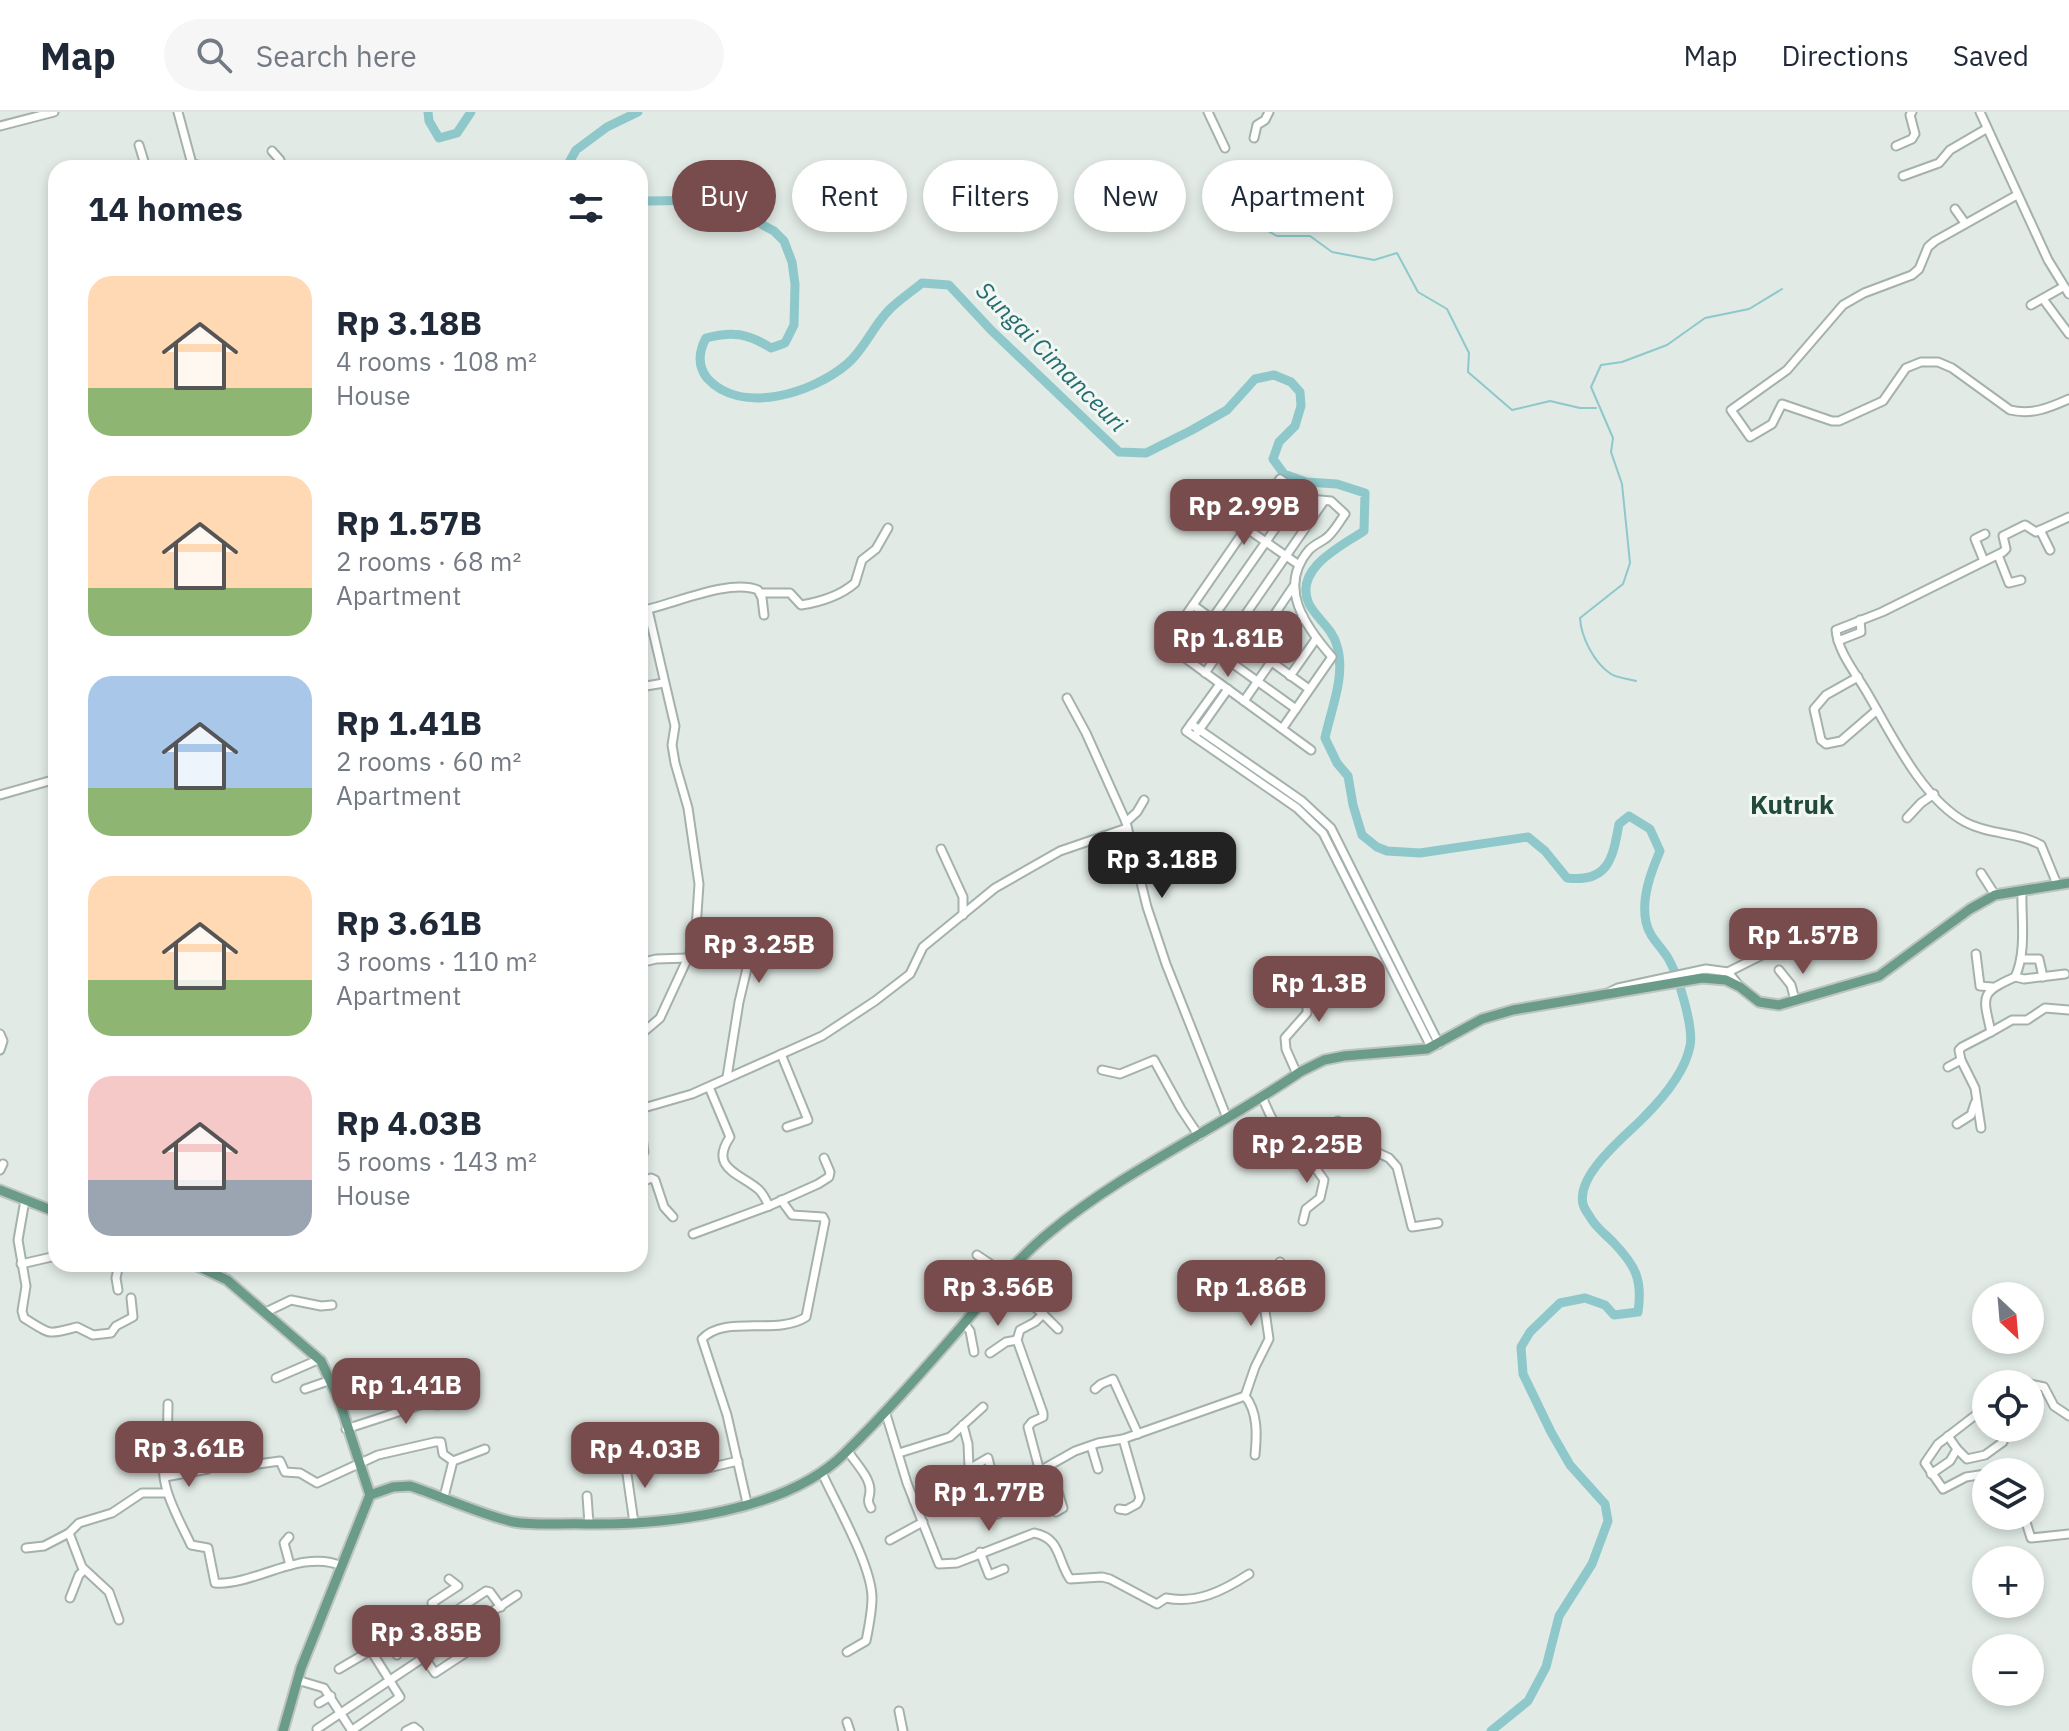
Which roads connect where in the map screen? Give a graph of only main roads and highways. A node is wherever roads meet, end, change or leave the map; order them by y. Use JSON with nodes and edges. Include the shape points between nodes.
{"nodes":[{"id":1,"x":2069,"y":883,"type":"edge"},
{"id":2,"x":0,"y":1190,"type":"edge"},
{"id":3,"x":48,"y":1209,"type":"edge"},
{"id":4,"x":210,"y":1272,"type":"edge"},
{"id":5,"x":370,"y":1495,"type":"junction"},
{"id":6,"x":283,"y":1731,"type":"edge"}],
"edges":[{"from":1,"to":5,"type":"main road","via":[[1995,895],[1885,973],[1779,1005],[1764,1004],[1740,987],[1704,974],[1491,1016],[1435,1045],[1334,1058],[1297,1074],[1050,1231],[847,1450],[822,1473],[785,1493],[669,1521],[589,1524],[512,1521],[405,1486]]},
{"from":2,"to":3,"type":"main road"},
{"from":4,"to":5,"type":"main road","via":[[227,1280],[320,1359]]},
{"from":5,"to":6,"type":"main road","via":[[297,1680]]}]}
